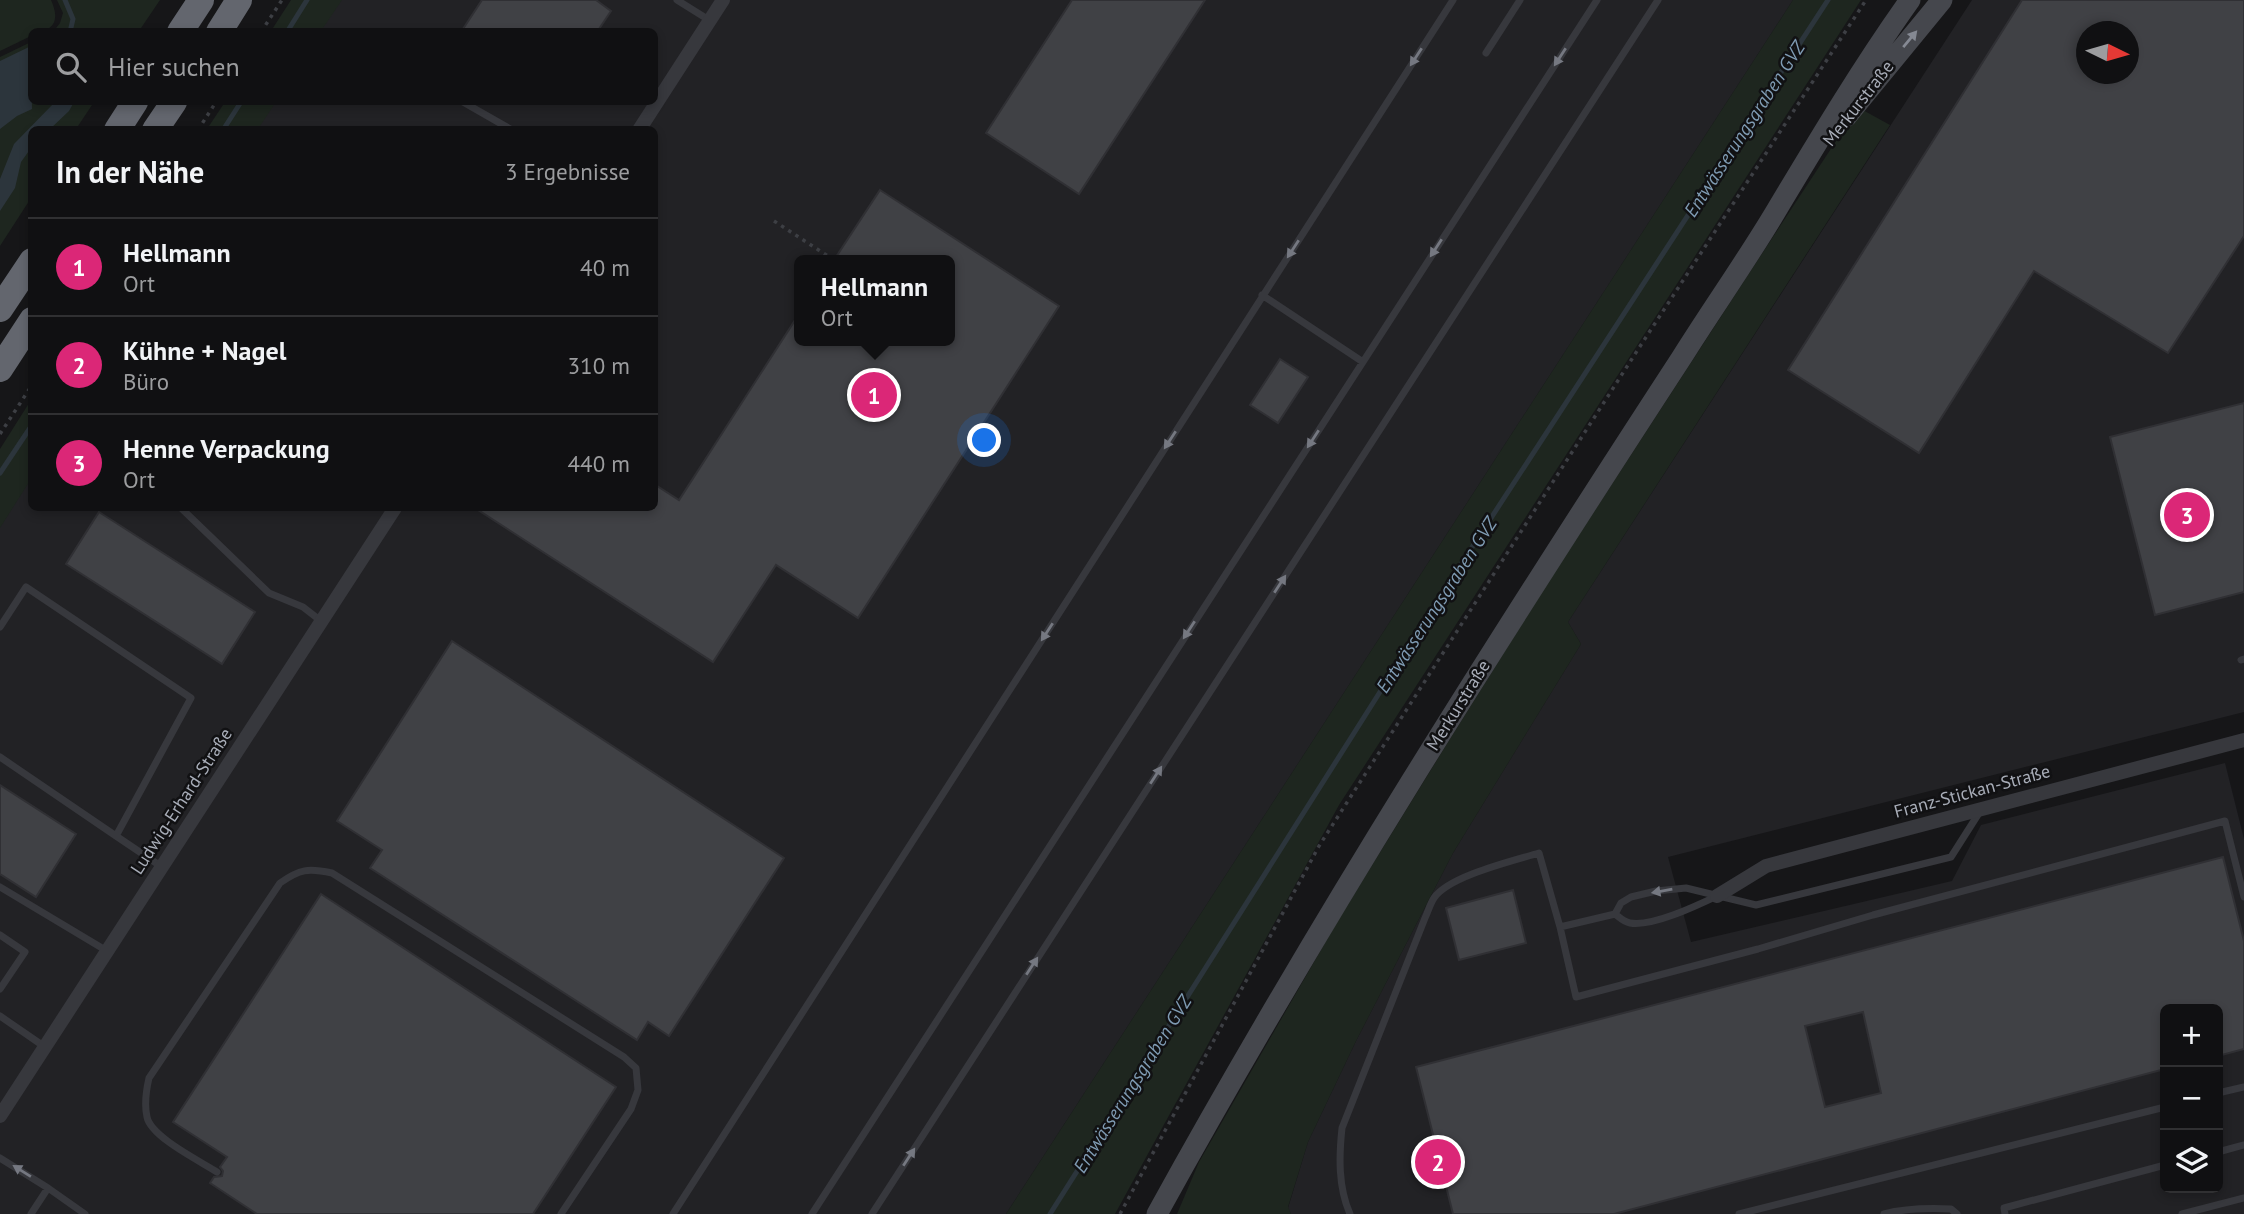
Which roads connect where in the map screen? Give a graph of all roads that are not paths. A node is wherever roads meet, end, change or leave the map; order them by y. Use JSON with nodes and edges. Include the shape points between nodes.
{"nodes":[{"id":1,"x":201,"y":0,"type":"edge"},
{"id":2,"x":239,"y":0,"type":"edge"},
{"id":3,"x":677,"y":0,"type":"edge"},
{"id":4,"x":723,"y":0,"type":"edge"},
{"id":5,"x":1453,"y":0,"type":"edge"},
{"id":6,"x":1520,"y":0,"type":"edge"},
{"id":7,"x":1597,"y":0,"type":"edge"},
{"id":8,"x":1658,"y":0,"type":"edge"},
{"id":9,"x":1910,"y":0,"type":"edge"},
{"id":10,"x":1942,"y":0,"type":"edge"},
{"id":11,"x":710,"y":21,"type":"junction"},
{"id":12,"x":183,"y":28,"type":"edge"},
{"id":13,"x":222,"y":28,"type":"edge"},
{"id":14,"x":1486,"y":53,"type":"dead end"},
{"id":15,"x":658,"y":101,"type":"edge"},
{"id":16,"x":133,"y":105,"type":"edge"},
{"id":17,"x":172,"y":105,"type":"edge"},
{"id":18,"x":468,"y":105,"type":"edge"},
{"id":19,"x":655,"y":105,"type":"edge"},
{"id":20,"x":120,"y":126,"type":"edge"},
{"id":21,"x":158,"y":126,"type":"edge"},
{"id":22,"x":505,"y":126,"type":"edge"},
{"id":23,"x":642,"y":126,"type":"edge"},
{"id":24,"x":1778,"y":209,"type":"junction"},
{"id":25,"x":28,"y":267,"type":"edge"},
{"id":26,"x":1262,"y":295,"type":"junction"},
{"id":27,"x":0,"y":309,"type":"edge"},
{"id":28,"x":28,"y":326,"type":"edge"},
{"id":29,"x":1363,"y":362,"type":"junction"},
{"id":30,"x":0,"y":369,"type":"edge"},
{"id":31,"x":184,"y":511,"type":"edge"},
{"id":32,"x":393,"y":511,"type":"edge"},
{"id":33,"x":321,"y":621,"type":"junction"},
{"id":34,"x":0,"y":627,"type":"edge"},
{"id":35,"x":2243,"y":743,"type":"edge"},
{"id":36,"x":0,"y":757,"type":"edge"},
{"id":37,"x":1981,"y":809,"type":"junction"},
{"id":38,"x":116,"y":836,"type":"junction"},
{"id":39,"x":162,"y":867,"type":"junction"},
{"id":40,"x":0,"y":887,"type":"edge"},
{"id":41,"x":1717,"y":896,"type":"junction"},
{"id":42,"x":2244,"y":897,"type":"edge"},
{"id":43,"x":1615,"y":914,"type":"junction"},
{"id":44,"x":1560,"y":927,"type":"junction"},
{"id":45,"x":0,"y":935,"type":"edge"},
{"id":46,"x":107,"y":951,"type":"junction"},
{"id":47,"x":0,"y":989,"type":"edge"},
{"id":48,"x":0,"y":1016,"type":"edge"},
{"id":49,"x":45,"y":1047,"type":"junction"},
{"id":50,"x":2244,"y":1087,"type":"edge"},
{"id":51,"x":2223,"y":1092,"type":"edge"},
{"id":52,"x":2160,"y":1108,"type":"edge"},
{"id":53,"x":0,"y":1116,"type":"edge"},
{"id":54,"x":2244,"y":1145,"type":"edge"},
{"id":55,"x":2223,"y":1151,"type":"edge"},
{"id":56,"x":0,"y":1158,"type":"edge"},
{"id":57,"x":2160,"y":1166,"type":"edge"},
{"id":58,"x":217,"y":1172,"type":"dead end"},
{"id":59,"x":48,"y":1188,"type":"junction"},
{"id":60,"x":2244,"y":1198,"type":"edge"},
{"id":61,"x":31,"y":1214,"type":"edge"},
{"id":62,"x":85,"y":1214,"type":"edge"},
{"id":63,"x":561,"y":1214,"type":"edge"},
{"id":64,"x":673,"y":1214,"type":"edge"},
{"id":65,"x":812,"y":1214,"type":"edge"},
{"id":66,"x":872,"y":1214,"type":"edge"},
{"id":67,"x":1157,"y":1214,"type":"edge"},
{"id":68,"x":1350,"y":1214,"type":"edge"},
{"id":69,"x":1739,"y":1214,"type":"edge"},
{"id":70,"x":1884,"y":1214,"type":"edge"},
{"id":71,"x":1957,"y":1214,"type":"edge"},
{"id":72,"x":2005,"y":1214,"type":"edge"},
{"id":73,"x":2182,"y":1214,"type":"edge"}],
"edges":[{"from":1,"to":12,"type":"highway"},
{"from":2,"to":13,"type":"highway"},
{"from":3,"to":11,"type":"lane"},
{"from":4,"to":11,"type":"street"},
{"from":5,"to":26,"type":"lane","one_way":true},
{"from":6,"to":14,"type":"lane"},
{"from":7,"to":29,"type":"lane","one_way":true},
{"from":66,"to":8,"type":"lane","one_way":true},
{"from":9,"to":24,"type":"street","name":"Merkurstraße","via":[[1829,120]]},
{"from":24,"to":10,"type":"street","name":"Merkurstraße","one_way":true},
{"from":11,"to":15,"type":"street"},
{"from":16,"to":20,"type":"highway"},
{"from":17,"to":21,"type":"highway"},
{"from":18,"to":22,"type":"lane"},
{"from":19,"to":23,"type":"street"},
{"from":24,"to":67,"type":"street","name":"Merkurstraße","via":[[1395,806],[1234,1075]]},
{"from":25,"to":27,"type":"highway"},
{"from":26,"to":29,"type":"lane"},
{"from":26,"to":64,"type":"lane","one_way":true},
{"from":28,"to":30,"type":"highway"},
{"from":29,"to":65,"type":"lane","one_way":true},
{"from":31,"to":33,"type":"lane","via":[[269,593],[303,607]]},
{"from":32,"to":33,"type":"street","name":"Ludwig-Erhard-Straße"},
{"from":33,"to":39,"type":"street","name":"Ludwig-Erhard-Straße"},
{"from":34,"to":38,"type":"lane","via":[[26,587],[191,698]]},
{"from":35,"to":37,"type":"street","name":"Franz-Stickan-Straße"},
{"from":36,"to":38,"type":"lane"},
{"from":37,"to":41,"type":"street","name":"Franz-Stickan-Straße","via":[[1766,866]]},
{"from":37,"to":41,"type":"lane","via":[[1951,857],[1756,905]]},
{"from":38,"to":39,"type":"lane"},
{"from":39,"to":46,"type":"street","name":"Ludwig-Erhard-Straße"},
{"from":40,"to":46,"type":"lane"},
{"from":41,"to":43,"type":"lane","via":[[1672,916],[1634,923]]},
{"from":41,"to":43,"type":"lane","one_way":true,"via":[[1686,888],[1656,891],[1631,897]]},
{"from":42,"to":44,"type":"lane","via":[[2225,821],[1576,997]]},
{"from":43,"to":44,"type":"lane"},
{"from":44,"to":68,"type":"lane","via":[[1539,853],[1448,884],[1434,897],[1342,1128],[1339,1161]]},
{"from":45,"to":47,"type":"lane","via":[[25,952]]},
{"from":46,"to":49,"type":"street","name":"Ludwig-Erhard-Straße"},
{"from":48,"to":49,"type":"lane"},
{"from":49,"to":53,"type":"street","name":"Ludwig-Erhard-Straße"},
{"from":50,"to":51,"type":"lane"},
{"from":52,"to":69,"type":"lane"},
{"from":54,"to":55,"type":"lane"},
{"from":59,"to":56,"type":"lane","one_way":true},
{"from":57,"to":72,"type":"lane","via":[[2004,1208]]},
{"from":58,"to":63,"type":"lane","via":[[161,1136],[147,1121],[149,1078],[280,883],[295,872],[313,869],[332,873],[636,1068],[638,1090],[631,1109]]},
{"from":59,"to":61,"type":"lane"},
{"from":59,"to":62,"type":"lane"},
{"from":60,"to":73,"type":"lane"},
{"from":70,"to":71,"type":"lane","via":[[1936,1208]]}]}
